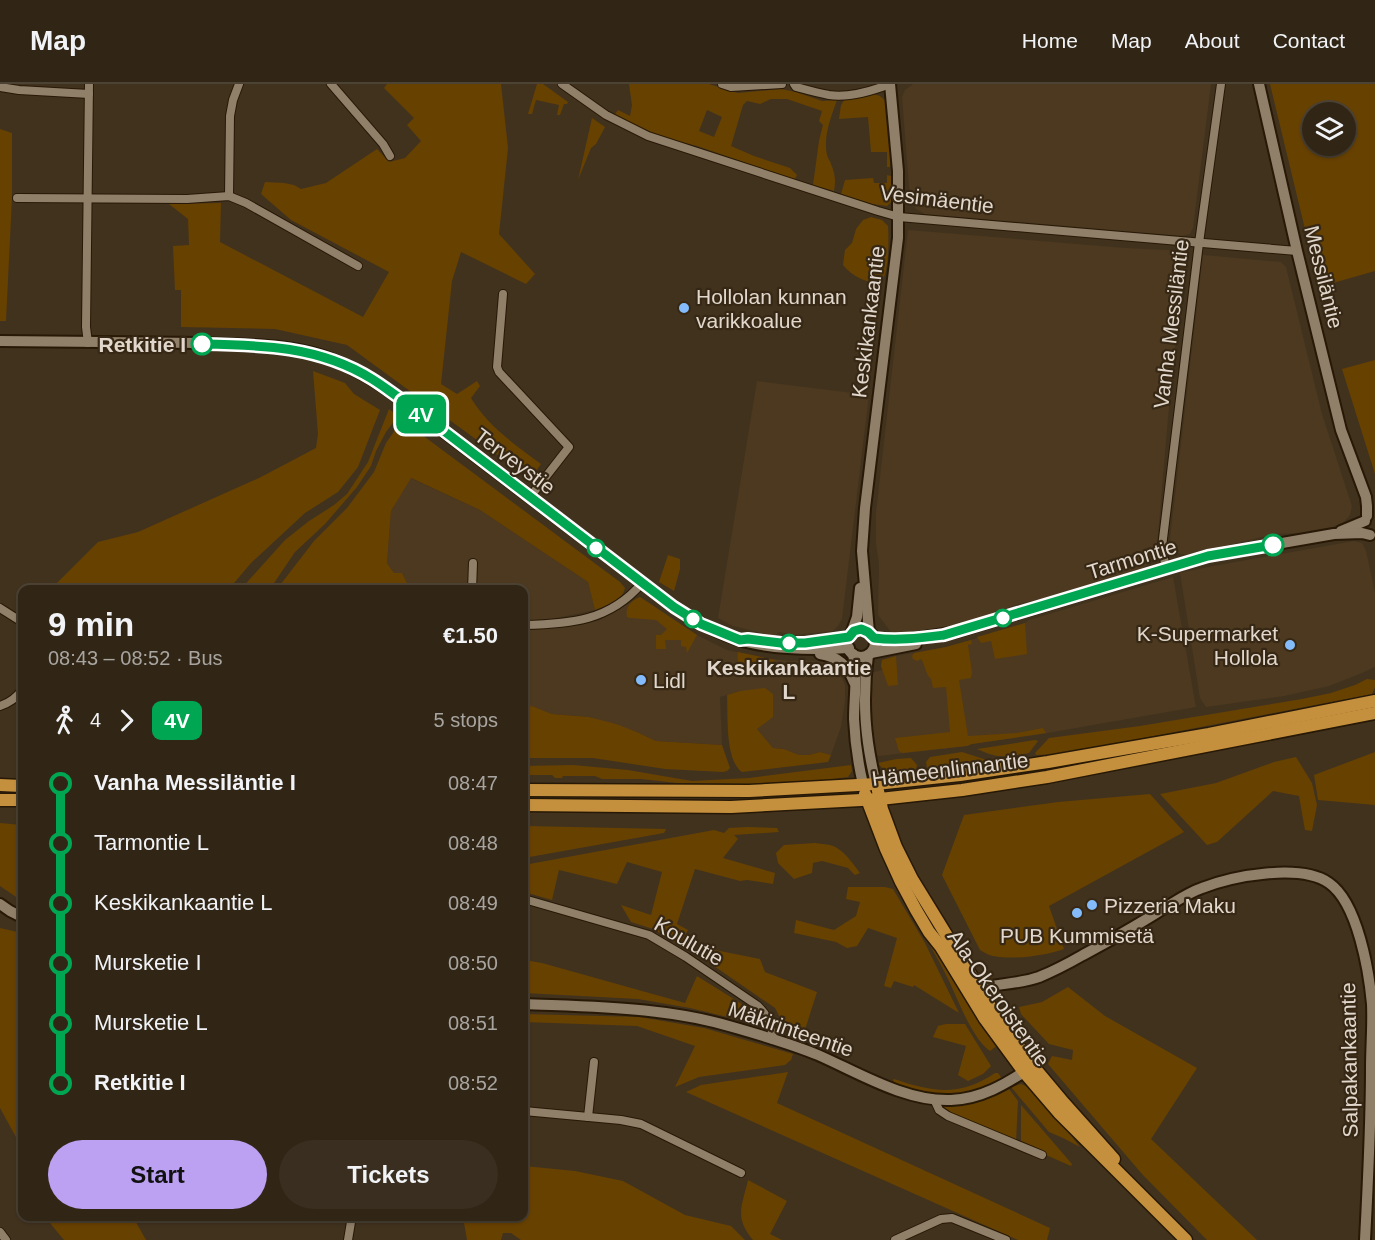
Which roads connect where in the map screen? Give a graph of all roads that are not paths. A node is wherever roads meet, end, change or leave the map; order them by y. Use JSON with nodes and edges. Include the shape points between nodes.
{"nodes":[{"id":1,"x":89,"y":84,"type":"edge"},
{"id":2,"x":239,"y":84,"type":"edge"},
{"id":3,"x":331,"y":84,"type":"edge"},
{"id":4,"x":562,"y":84,"type":"edge"},
{"id":5,"x":722,"y":84,"type":"edge"},
{"id":6,"x":783,"y":84,"type":"edge"},
{"id":7,"x":890,"y":84,"type":"edge"},
{"id":8,"x":1221,"y":84,"type":"edge"},
{"id":9,"x":1259,"y":84,"type":"edge"},
{"id":10,"x":795,"y":86,"type":"edge"},
{"id":11,"x":0,"y":87,"type":"edge"},
{"id":12,"x":89,"y":94,"type":"junction"},
{"id":13,"x":390,"y":156,"type":"dead end"},
{"id":14,"x":230,"y":196,"type":"junction"},
{"id":15,"x":17,"y":198,"type":"dead end"},
{"id":16,"x":88,"y":198,"type":"junction"},
{"id":17,"x":898,"y":217,"type":"junction"},
{"id":18,"x":1199,"y":243,"type":"junction"},
{"id":19,"x":1297,"y":251,"type":"junction"},
{"id":20,"x":358,"y":266,"type":"dead end"},
{"id":21,"x":503,"y":294,"type":"dead end"},
{"id":22,"x":0,"y":341,"type":"edge"},
{"id":23,"x":88,"y":343,"type":"junction"},
{"id":24,"x":1359,"y":478,"type":"junction"},
{"id":25,"x":530,"y":497,"type":"junction"},
{"id":26,"x":1375,"y":501,"type":"edge"},
{"id":27,"x":1369,"y":516,"type":"edge"},
{"id":28,"x":1334,"y":534,"type":"junction"},
{"id":29,"x":1373,"y":537,"type":"edge"},
{"id":30,"x":473,"y":563,"type":"dead end"},
{"id":31,"x":862,"y":564,"type":"junction"},
{"id":32,"x":1166,"y":569,"type":"junction"},
{"id":33,"x":642,"y":583,"type":"junction"},
{"id":34,"x":472,"y":585,"type":"edge"},
{"id":35,"x":0,"y":608,"type":"edge"},
{"id":36,"x":18,"y":619,"type":"edge"},
{"id":37,"x":528,"y":625,"type":"edge"},
{"id":38,"x":871,"y":635,"type":"junction"},
{"id":39,"x":944,"y":635,"type":"junction"},
{"id":40,"x":743,"y":641,"type":"junction"},
{"id":41,"x":851,"y":643,"type":"junction"},
{"id":42,"x":869,"y":654,"type":"junction"},
{"id":43,"x":855,"y":685,"type":"junction"},
{"id":44,"x":18,"y":696,"type":"edge"},
{"id":45,"x":1375,"y":700,"type":"edge"},
{"id":46,"x":0,"y":706,"type":"edge"},
{"id":47,"x":1375,"y":713,"type":"edge"},
{"id":48,"x":869,"y":784,"type":"junction"},
{"id":49,"x":0,"y":785,"type":"edge"},
{"id":50,"x":18,"y":786,"type":"edge"},
{"id":51,"x":528,"y":790,"type":"edge"},
{"id":52,"x":873,"y":799,"type":"junction"},
{"id":53,"x":0,"y":800,"type":"edge"},
{"id":54,"x":18,"y":800,"type":"edge"},
{"id":55,"x":528,"y":805,"type":"edge"},
{"id":56,"x":528,"y":900,"type":"edge"},
{"id":57,"x":0,"y":904,"type":"edge"},
{"id":58,"x":18,"y":915,"type":"edge"},
{"id":59,"x":974,"y":989,"type":"junction"},
{"id":60,"x":528,"y":1004,"type":"edge"},
{"id":61,"x":773,"y":1040,"type":"junction"},
{"id":62,"x":594,"y":1062,"type":"dead end"},
{"id":63,"x":1028,"y":1069,"type":"junction"},
{"id":64,"x":934,"y":1100,"type":"junction"},
{"id":65,"x":528,"y":1111,"type":"edge"},
{"id":66,"x":588,"y":1117,"type":"junction"},
{"id":67,"x":1042,"y":1155,"type":"dead end"},
{"id":68,"x":741,"y":1173,"type":"dead end"},
{"id":69,"x":351,"y":1221,"type":"edge"},
{"id":70,"x":0,"y":1232,"type":"edge"},
{"id":71,"x":6,"y":1240,"type":"edge"},
{"id":72,"x":348,"y":1240,"type":"edge"},
{"id":73,"x":895,"y":1240,"type":"edge"},
{"id":74,"x":1006,"y":1240,"type":"edge"},
{"id":75,"x":1186,"y":1240,"type":"edge"},
{"id":76,"x":1365,"y":1240,"type":"edge"}],
"edges":[{"from":1,"to":12,"type":"street"},
{"from":2,"to":14,"type":"street","via":[[230,116]]},
{"from":3,"to":13,"type":"street"},
{"from":4,"to":17,"type":"street","name":"Vesimäentie","via":[[606,115],[648,136]]},
{"from":5,"to":6,"type":"street"},
{"from":6,"to":10,"type":"street"},
{"from":7,"to":10,"type":"street","via":[[842,96]]},
{"from":7,"to":17,"type":"street","name":"Keskikankaantie"},
{"from":8,"to":18,"type":"street","name":"Vanha Messiläntie"},
{"from":9,"to":19,"type":"street","name":"Messiläntie"},
{"from":11,"to":12,"type":"street"},
{"from":12,"to":16,"type":"street"},
{"from":14,"to":16,"type":"street"},
{"from":14,"to":20,"type":"street"},
{"from":15,"to":16,"type":"street"},
{"from":16,"to":23,"type":"street"},
{"from":17,"to":18,"type":"street","name":"Vesimäentie"},
{"from":17,"to":31,"type":"street","name":"Keskikankaantie"},
{"from":18,"to":19,"type":"street","name":"Vesimäentie"},
{"from":18,"to":32,"type":"street","name":"Vanha Messiläntie","via":[[1162,547]]},
{"from":19,"to":24,"type":"street","name":"Messiläntie","via":[[1341,430]]},
{"from":21,"to":25,"type":"street","via":[[496,367],[568,447]]},
{"from":22,"to":23,"type":"street","name":"Terveystie"},
{"from":23,"to":25,"type":"street","name":"Terveystie","via":[[271,346],[321,356],[371,378]]},
{"from":24,"to":26,"type":"street","name":"Messiläntie"},
{"from":24,"to":27,"type":"street","name":"Messiläntie"},
{"from":25,"to":33,"type":"street","name":"Terveystie"},
{"from":27,"to":28,"type":"street","name":"Tarmontie"},
{"from":27,"to":29,"type":"street","name":"Messiläntie","via":[[1365,528]]},
{"from":28,"to":29,"type":"street","name":"Tarmontie","via":[[1362,533]]},
{"from":28,"to":32,"type":"street","name":"Tarmontie","via":[[1208,556]]},
{"from":30,"to":34,"type":"street"},
{"from":31,"to":38,"type":"street","name":"Keskikankaantie"},
{"from":31,"to":41,"type":"street","name":"Keskikankaantie"},
{"from":32,"to":39,"type":"street","name":"Tarmontie"},
{"from":33,"to":37,"type":"street","via":[[622,603],[599,616]]},
{"from":33,"to":40,"type":"street","name":"Terveystie","via":[[701,624]]},
{"from":35,"to":36,"type":"street"},
{"from":38,"to":39,"type":"street","name":"Tarmontie","via":[[890,640]]},
{"from":38,"to":41,"type":"street","via":[[861,629]]},
{"from":38,"to":42,"type":"street","via":[[875,646]]},
{"from":39,"to":42,"type":"street","name":"Tarmontie"},
{"from":40,"to":41,"type":"street","name":"Terveystie"},
{"from":40,"to":43,"type":"street","name":"Terveystie","via":[[782,653],[834,657],[849,671]]},
{"from":41,"to":42,"type":"street","via":[[860,657]]},
{"from":41,"to":43,"type":"street","name":"Keskikankaantie"},
{"from":42,"to":48,"type":"street","via":[[865,720]]},
{"from":43,"to":48,"type":"street","name":"Keskikankaantie","via":[[860,773]]},
{"from":44,"to":46,"type":"street"},
{"from":45,"to":48,"type":"main road","name":"Hämeenlinnantie","via":[[1209,735],[1048,762]]},
{"from":47,"to":52,"type":"main road","name":"Hämeenlinnantie","via":[[1047,777]]},
{"from":48,"to":51,"type":"main road","name":"Hämeenlinnantie","via":[[749,791]]},
{"from":48,"to":52,"type":"main road","name":"Ala-Okeroistentie"},
{"from":49,"to":50,"type":"main road"},
{"from":52,"to":55,"type":"main road","name":"Hämeenlinnantie","via":[[731,807]]},
{"from":52,"to":59,"type":"main road","name":"Ala-Okeroistentie","via":[[882,809],[912,879]]},
{"from":53,"to":54,"type":"main road"},
{"from":56,"to":61,"type":"street","name":"Koulutie","via":[[649,935],[758,1006],[767,1015]]},
{"from":57,"to":58,"type":"street"},
{"from":59,"to":63,"type":"main road","name":"Ala-Okeroistentie","via":[[993,1011]]},
{"from":59,"to":76,"type":"street","name":"Salpakankaantie","via":[[1038,977],[1200,888],[1226,880],[1291,872],[1330,883],[1348,905],[1356,926],[1365,953],[1372,1005]]},
{"from":60,"to":61,"type":"street","name":"Mäkirinteentie","via":[[685,1016]]},
{"from":61,"to":64,"type":"street","name":"Mäkirinteentie","via":[[816,1054],[910,1095]]},
{"from":62,"to":66,"type":"street"},
{"from":63,"to":64,"type":"street","name":"Mäkirinteentie","via":[[986,1094]]},
{"from":63,"to":75,"type":"main road","name":"Ala-Okeroistentie"},
{"from":64,"to":67,"type":"street","via":[[948,1116]]},
{"from":65,"to":66,"type":"street"},
{"from":66,"to":68,"type":"street","via":[[640,1124]]},
{"from":69,"to":72,"type":"street"},
{"from":70,"to":71,"type":"street"},
{"from":73,"to":74,"type":"street","via":[[941,1219],[952,1218]]}]}
